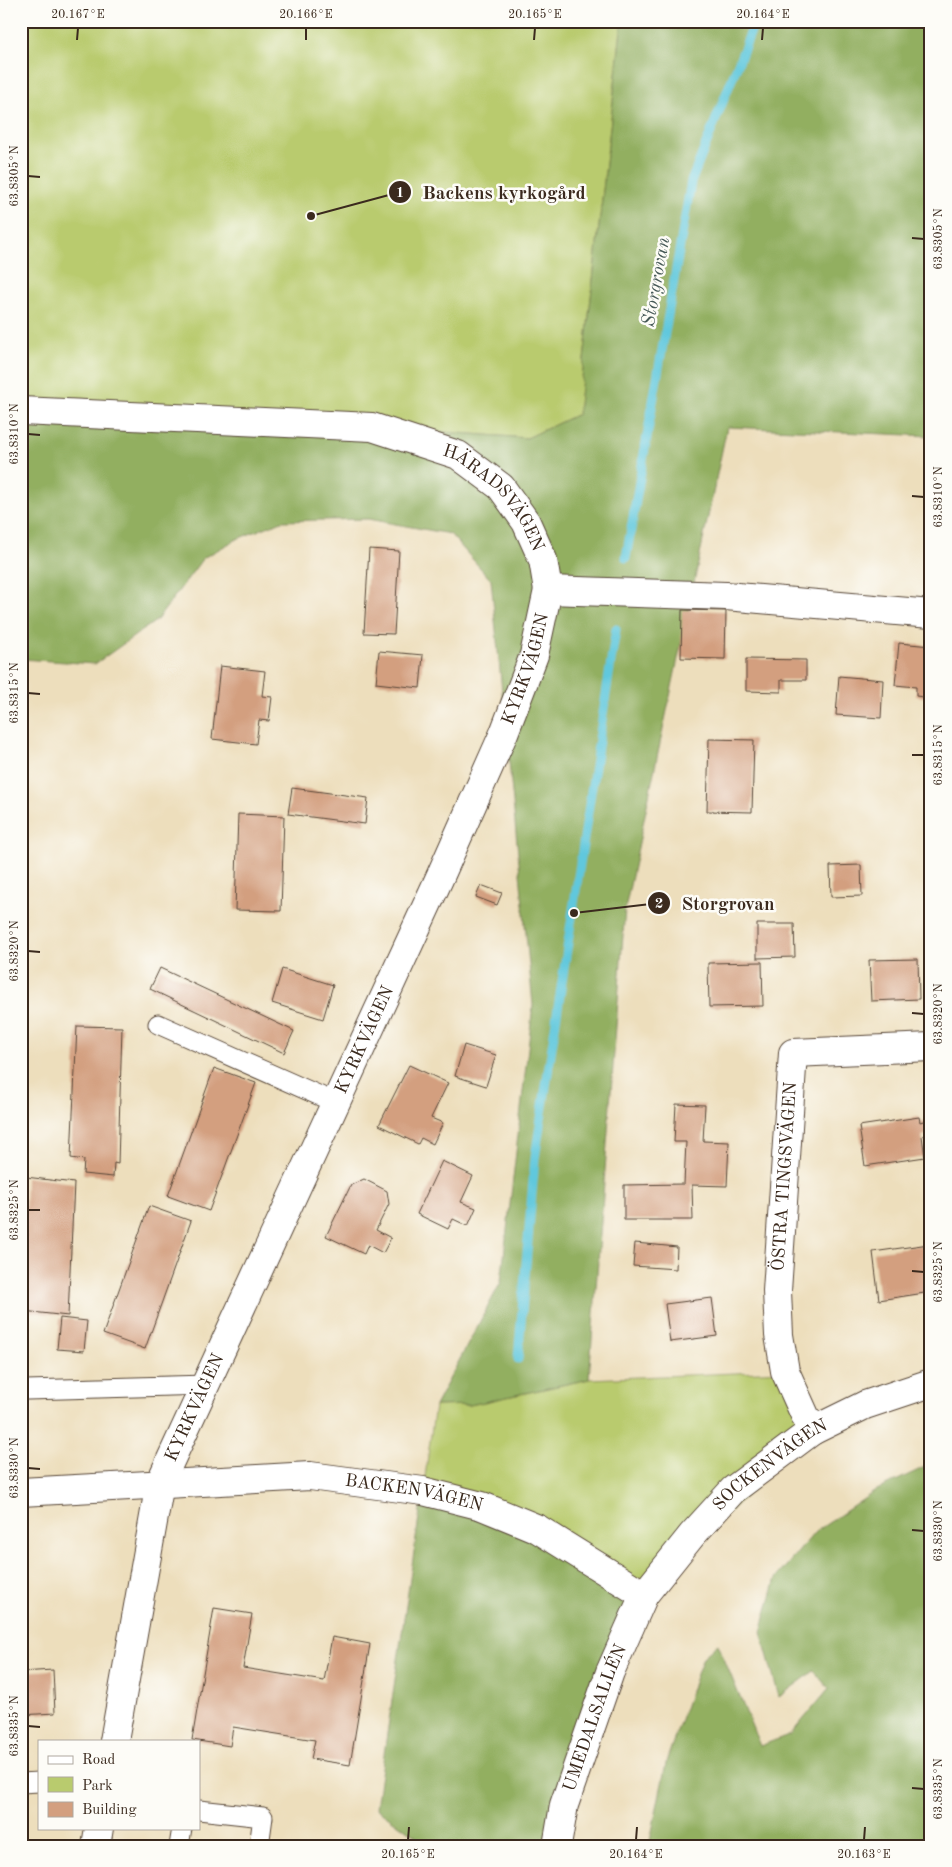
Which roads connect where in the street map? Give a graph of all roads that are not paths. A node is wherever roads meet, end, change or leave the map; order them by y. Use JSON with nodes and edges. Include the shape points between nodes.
{"nodes":[{"id":1,"x":21,"y":411,"type":"edge"},
{"id":2,"x":548,"y":590,"type":"junction"},
{"id":3,"x":931,"y":614,"type":"edge"},
{"id":4,"x":158,"y":1024,"type":"dead end"},
{"id":5,"x":931,"y":1048,"type":"edge"},
{"id":6,"x":336,"y":1103,"type":"junction"},
{"id":7,"x":931,"y":1383,"type":"edge"},
{"id":8,"x":207,"y":1385,"type":"junction"},
{"id":9,"x":27,"y":1390,"type":"dead end"},
{"id":10,"x":812,"y":1431,"type":"junction"},
{"id":11,"x":160,"y":1483,"type":"junction"},
{"id":12,"x":21,"y":1492,"type":"edge"},
{"id":13,"x":644,"y":1595,"type":"junction"},
{"id":14,"x":114,"y":1740,"type":"edge"},
{"id":15,"x":38,"y":1782,"type":"edge"},
{"id":16,"x":21,"y":1783,"type":"edge"},
{"id":17,"x":200,"y":1810,"type":"edge"},
{"id":18,"x":99,"y":1830,"type":"edge"},
{"id":19,"x":182,"y":1830,"type":"edge"},
{"id":20,"x":96,"y":1846,"type":"edge"},
{"id":21,"x":179,"y":1846,"type":"edge"},
{"id":22,"x":259,"y":1846,"type":"edge"},
{"id":23,"x":557,"y":1846,"type":"edge"}],
"edges":[{"from":1,"to":2,"type":"street","name":"HÄRADSVÄGEN","via":[[372,427],[458,455],[501,487],[526,522],[543,560]]},
{"from":2,"to":3,"type":"street","via":[[726,596]]},
{"from":2,"to":6,"type":"street","name":"KYRKVÄGEN","via":[[534,655],[504,733]]},
{"from":4,"to":6,"type":"lane"},
{"from":5,"to":10,"type":"street","name":"ÖSTRA TINGSVÄGEN","via":[[793,1053],[777,1291],[778,1326],[785,1371]]},
{"from":6,"to":8,"type":"street","name":"KYRKVÄGEN"},
{"from":7,"to":10,"type":"street","name":"SOCKENVÄGEN","via":[[865,1404]]},
{"from":8,"to":9,"type":"lane"},
{"from":8,"to":11,"type":"street","name":"KYRKVÄGEN"},
{"from":10,"to":13,"type":"street","name":"SOCKENVÄGEN","via":[[733,1490]]},
{"from":11,"to":12,"type":"street","name":"BACKENVÄGEN"},
{"from":11,"to":13,"type":"street","name":"BACKENVÄGEN","via":[[310,1476],[422,1491],[482,1506],[538,1529]]},
{"from":11,"to":14,"type":"street"},
{"from":13,"to":23,"type":"street","name":"UMEDALSALLÉN","via":[[610,1672],[564,1805]]},
{"from":15,"to":16,"type":"lane"},
{"from":17,"to":22,"type":"lane","via":[[264,1817]]},
{"from":18,"to":20,"type":"street"},
{"from":19,"to":21,"type":"lane"}]}
